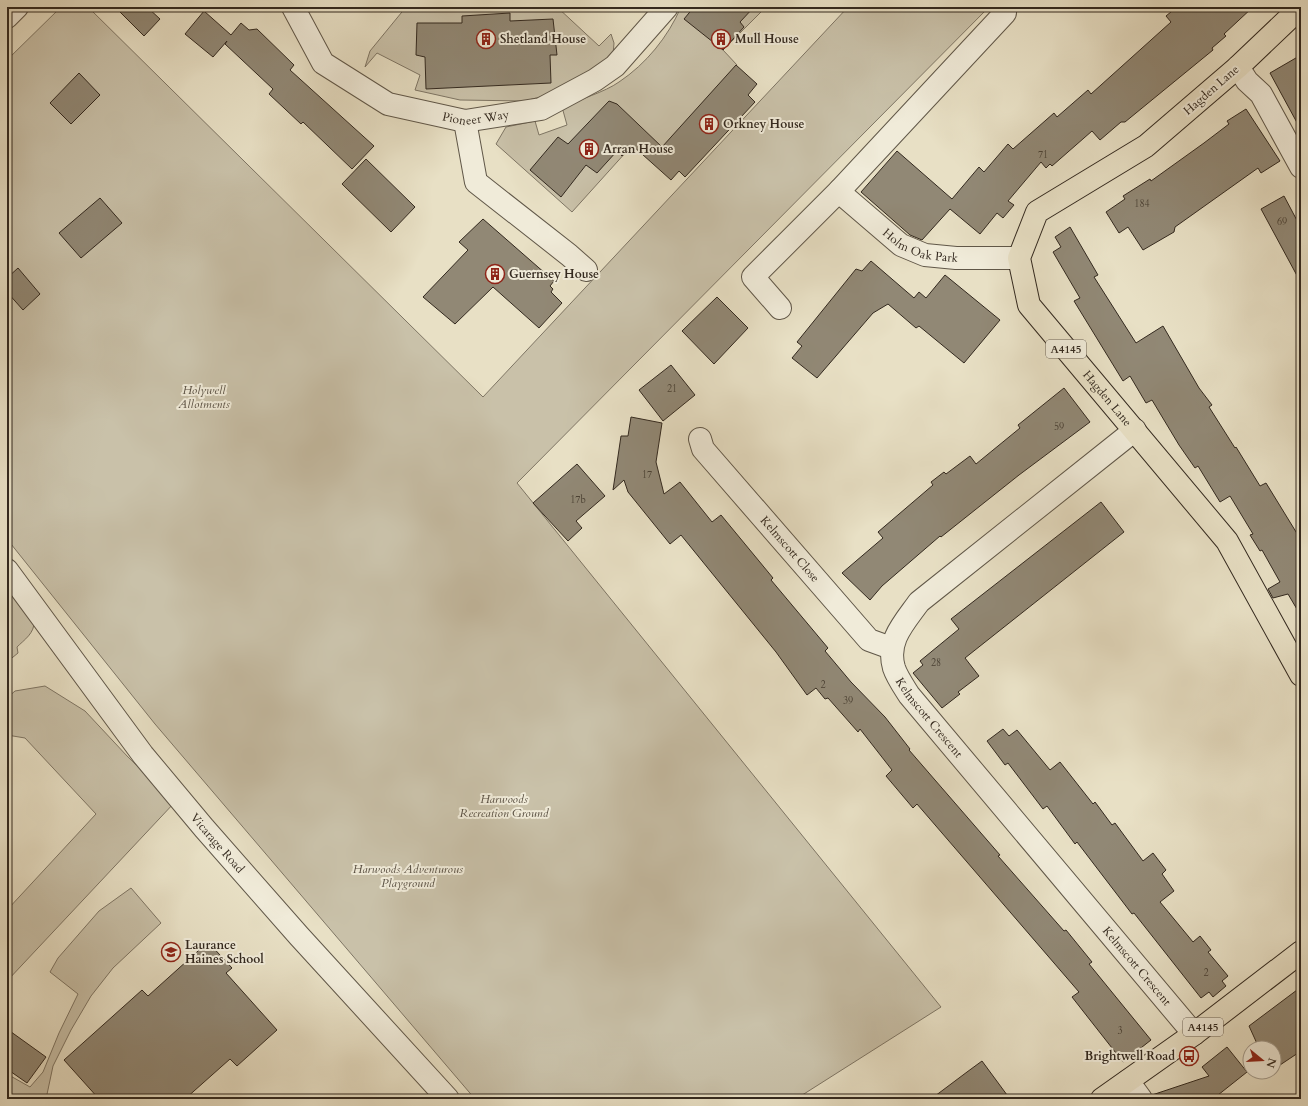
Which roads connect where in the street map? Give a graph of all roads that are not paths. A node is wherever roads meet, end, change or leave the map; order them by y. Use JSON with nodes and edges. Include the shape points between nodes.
{"nodes":[{"id":1,"x":17,"y":7,"type":"edge"},
{"id":2,"x":293,"y":7,"type":"edge"},
{"id":3,"x":667,"y":7,"type":"edge"},
{"id":4,"x":1301,"y":7,"type":"edge"},
{"id":5,"x":1005,"y":13,"type":"dead end"},
{"id":6,"x":7,"y":17,"type":"edge"},
{"id":7,"x":1238,"y":67,"type":"junction"},
{"id":8,"x":465,"y":121,"type":"junction"},
{"id":9,"x":1301,"y":167,"type":"edge"},
{"id":10,"x":840,"y":190,"type":"junction"},
{"id":11,"x":1019,"y":258,"type":"junction"},
{"id":12,"x":586,"y":270,"type":"dead end"},
{"id":13,"x":780,"y":308,"type":"dead end"},
{"id":14,"x":1135,"y":430,"type":"junction"},
{"id":15,"x":700,"y":439,"type":"dead end"},
{"id":16,"x":7,"y":570,"type":"edge"},
{"id":17,"x":891,"y":648,"type":"junction"},
{"id":18,"x":1301,"y":675,"type":"edge"},
{"id":19,"x":1301,"y":952,"type":"edge"},
{"id":20,"x":1194,"y":1034,"type":"junction"},
{"id":21,"x":1128,"y":1081,"type":"junction"},
{"id":22,"x":448,"y":1099,"type":"edge"},
{"id":23,"x":1102,"y":1099,"type":"edge"},
{"id":24,"x":1141,"y":1099,"type":"edge"}],
"edges":[{"from":1,"to":6,"type":"street"},
{"from":2,"to":8,"type":"street","name":"Pioneer Way","via":[[323,63],[329,67],[388,104]]},
{"from":3,"to":8,"type":"street","name":"Pioneer Way","via":[[615,66],[600,77],[541,109]]},
{"from":4,"to":7,"type":"main road","name":"Hagden Lane"},
{"from":5,"to":10,"type":"street"},
{"from":7,"to":9,"type":"street","via":[[1247,81],[1261,94]]},
{"from":7,"to":11,"type":"main road","name":"Hagden Lane","via":[[1146,146],[1038,212]]},
{"from":8,"to":12,"type":"street","via":[[476,182]]},
{"from":10,"to":11,"type":"street","name":"Holm Oak Park","via":[[901,245],[925,254],[956,258]]},
{"from":10,"to":13,"type":"street","via":[[753,277]]},
{"from":11,"to":14,"type":"main road","name":"Hagden Lane","number":"A4145","via":[[1029,305]]},
{"from":14,"to":17,"type":"street","via":[[919,602],[901,627]]},
{"from":14,"to":18,"type":"main road","name":"Hagden Lane","number":"A4145","via":[[1226,541]]},
{"from":15,"to":17,"type":"street","name":"Kelmscott Close","via":[[703,449],[869,640]]},
{"from":16,"to":22,"type":"street","name":"Vicarage Road","via":[[143,754],[204,828]]},
{"from":17,"to":20,"type":"street","name":"Kelmscott Crescent","via":[[894,669],[909,695]]},
{"from":19,"to":20,"type":"main road","number":"A4145"},
{"from":20,"to":21,"type":"main road","number":"A4145"},
{"from":21,"to":23,"type":"main road","number":"A4145"},
{"from":21,"to":24,"type":"street"}]}
